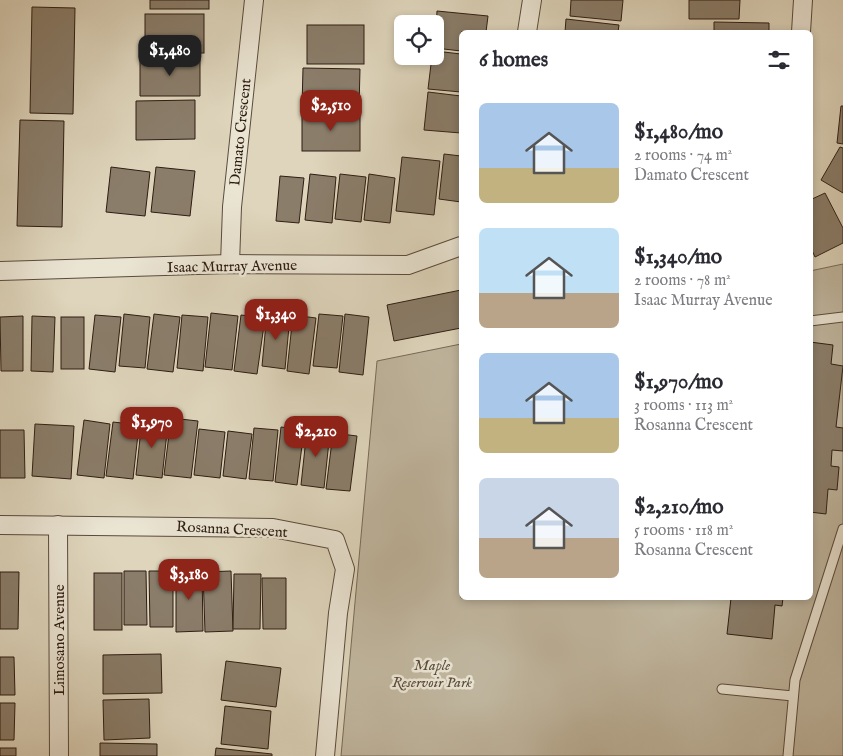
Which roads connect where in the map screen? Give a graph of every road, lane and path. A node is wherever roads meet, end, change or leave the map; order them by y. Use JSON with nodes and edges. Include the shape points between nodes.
{"nodes":[{"id":1,"x":254,"y":0,"type":"edge"},
{"id":2,"x":532,"y":0,"type":"edge"},
{"id":3,"x":803,"y":0,"type":"edge"},
{"id":4,"x":527,"y":30,"type":"edge"},
{"id":5,"x":801,"y":30,"type":"edge"},
{"id":6,"x":459,"y":247,"type":"edge"},
{"id":7,"x":230,"y":264,"type":"junction"},
{"id":8,"x":0,"y":271,"type":"edge"},
{"id":9,"x":843,"y":317,"type":"edge"},
{"id":10,"x":813,"y":321,"type":"edge"},
{"id":11,"x":0,"y":525,"type":"edge"},
{"id":12,"x":58,"y":525,"type":"junction"},
{"id":13,"x":843,"y":529,"type":"edge"},
{"id":14,"x":722,"y":689,"type":"dead end"},
{"id":15,"x":793,"y":696,"type":"junction"},
{"id":16,"x":59,"y":756,"type":"edge"},
{"id":17,"x":325,"y":756,"type":"edge"},
{"id":18,"x":788,"y":756,"type":"edge"}],
"edges":[{"from":1,"to":7,"type":"street","name":"Damato Crescent","via":[[232,207]]},
{"from":2,"to":4,"type":"street"},
{"from":3,"to":5,"type":"street"},
{"from":6,"to":7,"type":"street","name":"Isaac Murray Avenue","via":[[408,265]]},
{"from":7,"to":8,"type":"street","name":"Isaac Murray Avenue"},
{"from":9,"to":10,"type":"lane"},
{"from":11,"to":12,"type":"street","name":"Rosanna Crescent"},
{"from":12,"to":16,"type":"street","name":"Limosano Avenue"},
{"from":12,"to":17,"type":"street","name":"Rosanna Crescent","via":[[273,528],[335,540],[345,569]]},
{"from":13,"to":15,"type":"lane","via":[[795,680]]},
{"from":14,"to":15,"type":"lane"},
{"from":15,"to":18,"type":"lane"}]}
